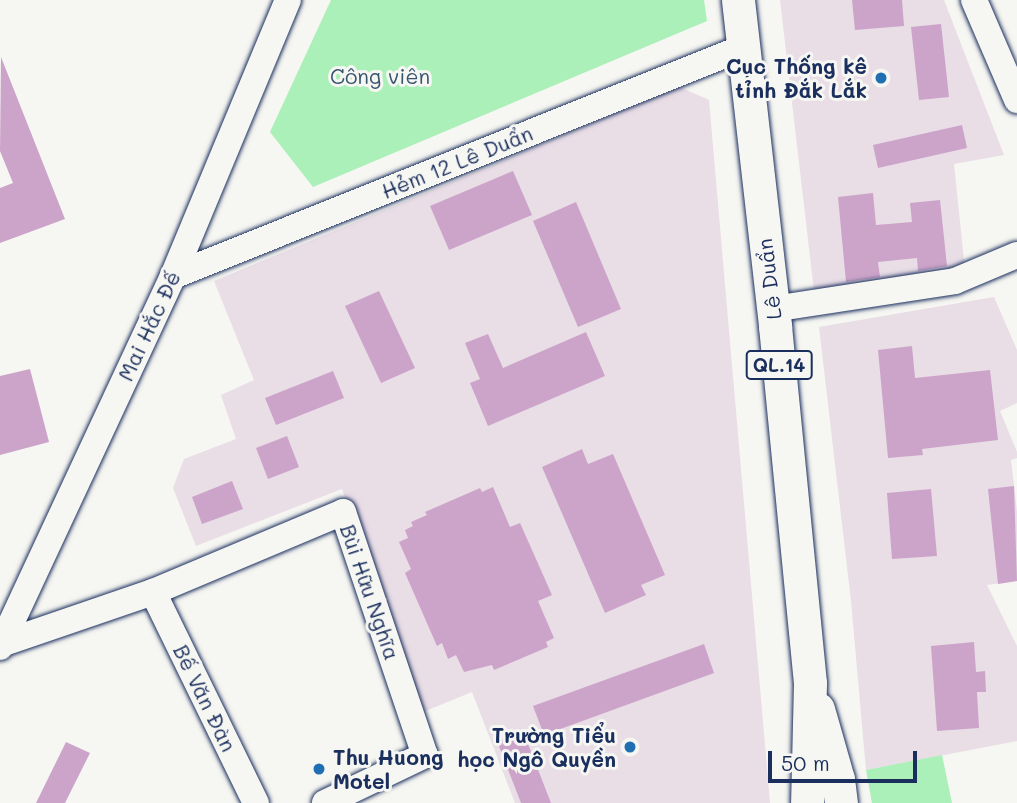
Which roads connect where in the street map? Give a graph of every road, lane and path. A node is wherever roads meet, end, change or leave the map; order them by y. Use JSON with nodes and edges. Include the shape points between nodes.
{"nodes":[{"id":1,"x":288,"y":0,"type":"edge"},
{"id":2,"x":738,"y":0,"type":"edge"},
{"id":3,"x":974,"y":0,"type":"edge"},
{"id":4,"x":742,"y":48,"type":"junction"},
{"id":5,"x":1009,"y":58,"type":"edge"},
{"id":6,"x":1017,"y":100,"type":"edge"},
{"id":7,"x":1017,"y":255,"type":"edge"},
{"id":8,"x":173,"y":276,"type":"junction"},
{"id":9,"x":773,"y":309,"type":"junction"},
{"id":10,"x":153,"y":593,"type":"junction"},
{"id":11,"x":1,"y":645,"type":"edge"},
{"id":12,"x":810,"y":683,"type":"junction"},
{"id":13,"x":256,"y":803,"type":"edge"},
{"id":14,"x":325,"y":803,"type":"edge"},
{"id":15,"x":807,"y":803,"type":"edge"},
{"id":16,"x":841,"y":803,"type":"edge"}],
"edges":[{"from":1,"to":8,"type":"street","name":"Mai Hắc Đế"},
{"from":2,"to":4,"type":"main road","name":"Lê Duẩn","number":"QL.14"},
{"from":3,"to":5,"type":"street"},
{"from":4,"to":8,"type":"street","name":"Hẻm 12 Lê Duẩn"},
{"from":4,"to":9,"type":"main road","name":"Lê Duẩn","number":"QL.14"},
{"from":5,"to":6,"type":"street"},
{"from":7,"to":9,"type":"street","via":[[955,281]]},
{"from":8,"to":11,"type":"street","name":"Mai Hắc Đế"},
{"from":9,"to":12,"type":"main road","name":"Lê Duẩn","number":"QL.14"},
{"from":10,"to":11,"type":"street","name":"Bùi Hữu Nghĩa"},
{"from":10,"to":13,"type":"street","name":"Bế Văn Đàn"},
{"from":10,"to":14,"type":"street","name":"Bùi Hữu Nghĩa","via":[[343,512],[425,755]]},
{"from":12,"to":15,"type":"main road","name":"Lê Duẩn","number":"QL.14"},
{"from":12,"to":16,"type":"main road","name":"Lê Duẩn","number":"QL.14"}]}
